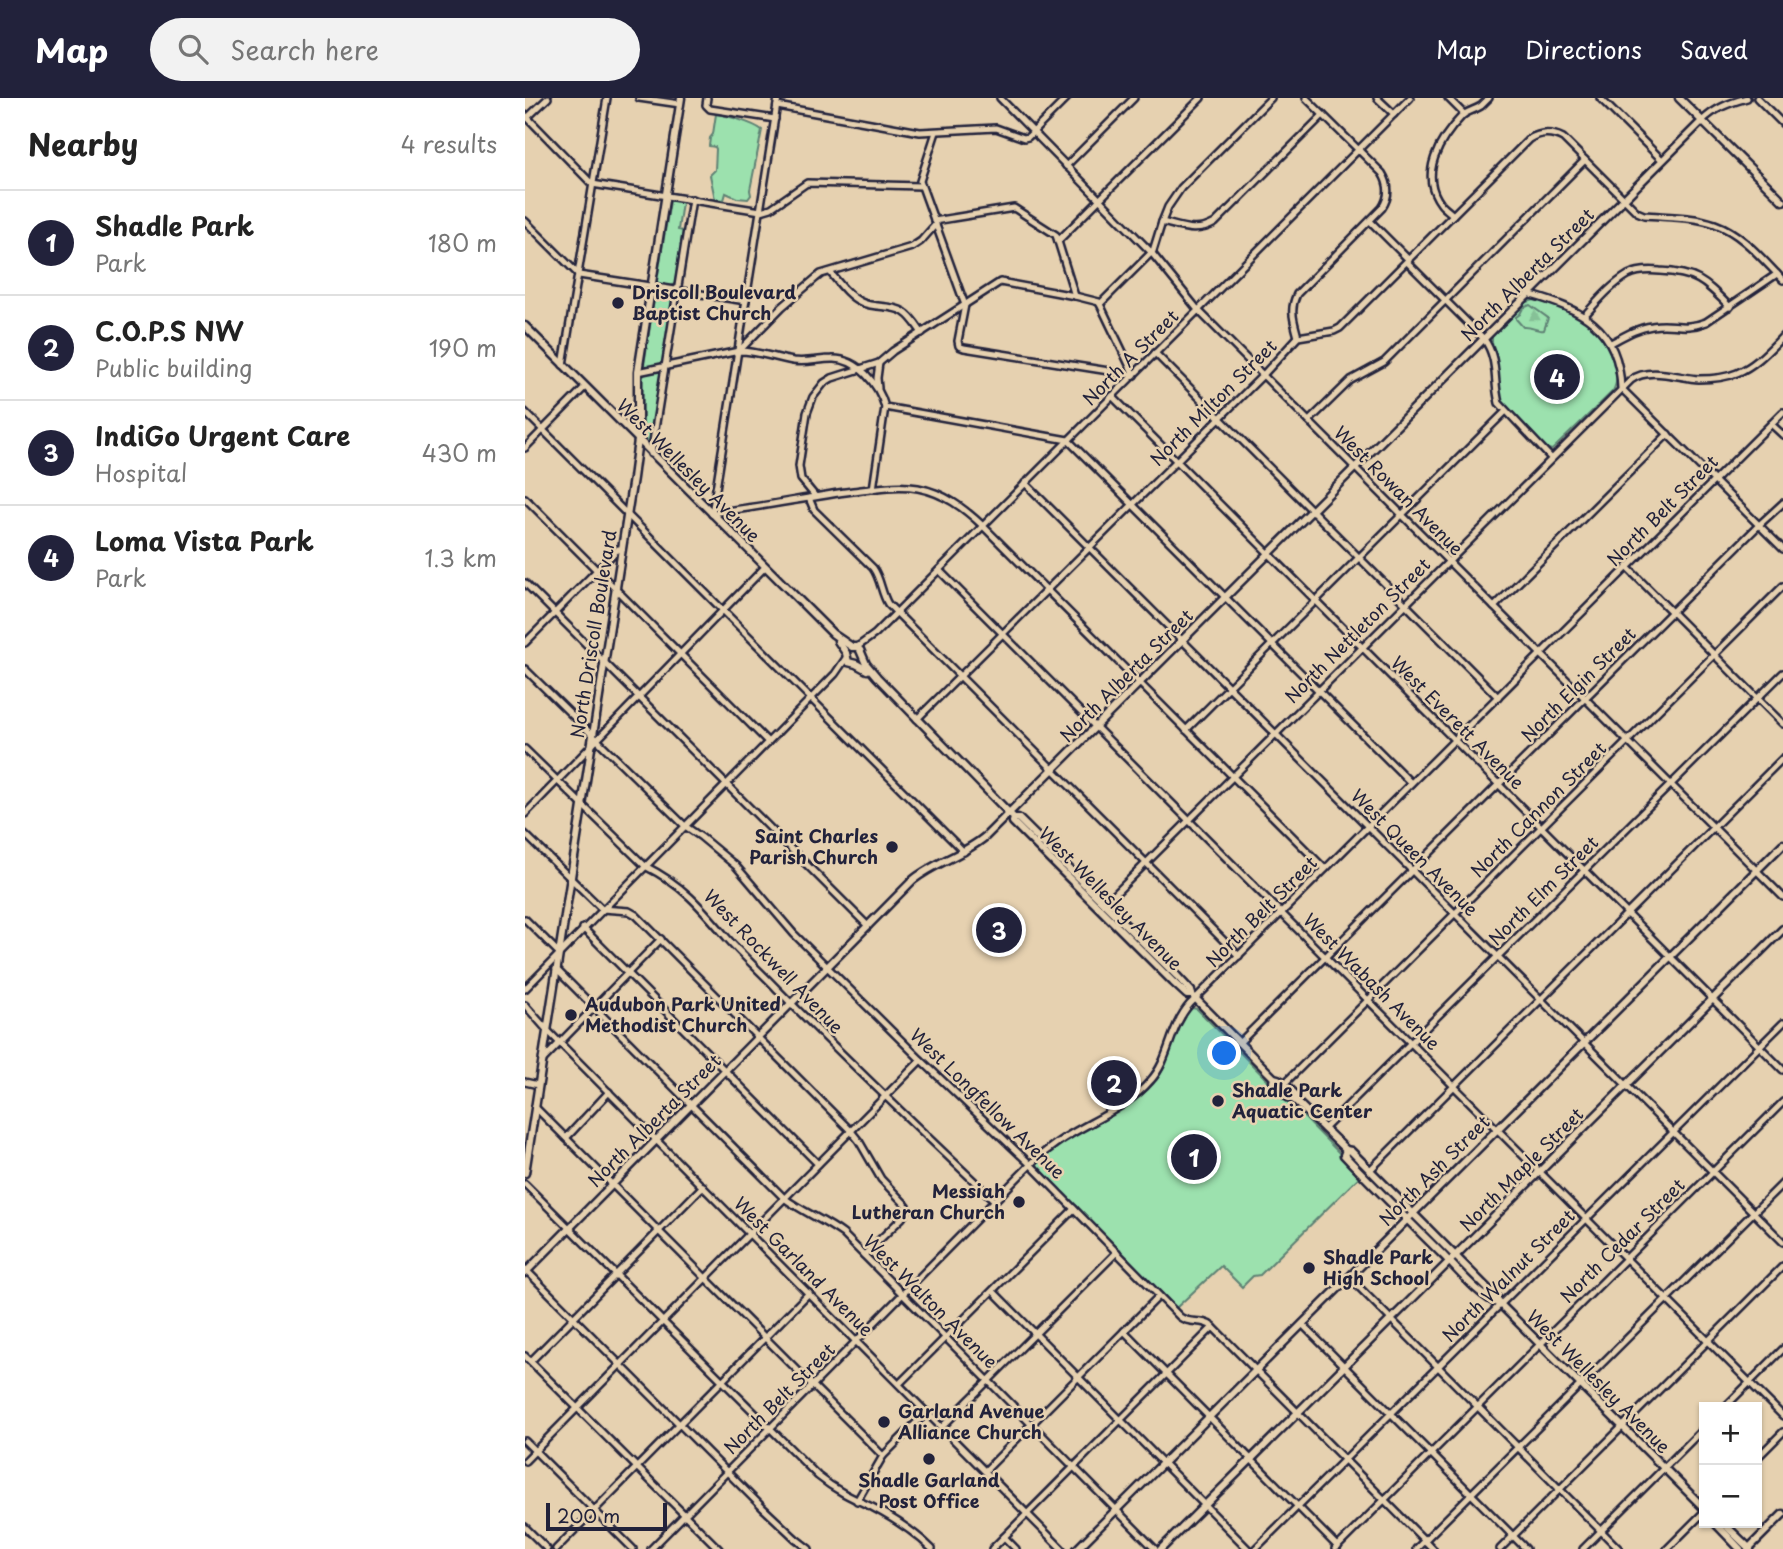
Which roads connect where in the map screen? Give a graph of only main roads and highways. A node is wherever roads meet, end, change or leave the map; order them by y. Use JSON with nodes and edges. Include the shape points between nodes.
{"nodes":[{"id":1,"x":1679,"y":98,"type":"edge"},
{"id":2,"x":681,"y":101,"type":"edge"},
{"id":3,"x":1702,"y":121,"type":"junction"},
{"id":4,"x":1783,"y":201,"type":"edge"},
{"id":5,"x":525,"y":326,"type":"edge"},
{"id":6,"x":638,"y":440,"type":"junction"},
{"id":7,"x":850,"y":651,"type":"junction"},
{"id":8,"x":862,"y":656,"type":"junction"},
{"id":9,"x":854,"y":664,"type":"junction"},
{"id":10,"x":877,"y":677,"type":"junction"},
{"id":11,"x":1011,"y":815,"type":"junction"},
{"id":12,"x":1783,"y":844,"type":"edge"},
{"id":13,"x":1072,"y":871,"type":"junction"},
{"id":14,"x":1078,"y":887,"type":"junction"},
{"id":15,"x":1096,"y":895,"type":"junction"},
{"id":16,"x":1783,"y":929,"type":"edge"},
{"id":17,"x":1194,"y":997,"type":"junction"},
{"id":18,"x":1273,"y":1078,"type":"junction"},
{"id":19,"x":1295,"y":1100,"type":"junction"},
{"id":20,"x":1345,"y":1152,"type":"junction"},
{"id":21,"x":525,"y":1173,"type":"edge"},
{"id":22,"x":1413,"y":1213,"type":"junction"},
{"id":23,"x":1407,"y":1219,"type":"junction"},
{"id":24,"x":1452,"y":1259,"type":"junction"},
{"id":25,"x":526,"y":1271,"type":"edge"},
{"id":26,"x":1699,"y":1505,"type":"edge"},
{"id":27,"x":1783,"y":1514,"type":"edge"},
{"id":28,"x":1722,"y":1528,"type":"edge"},
{"id":29,"x":1724,"y":1528,"type":"edge"},
{"id":30,"x":1077,"y":1549,"type":"edge"},
{"id":31,"x":1161,"y":1549,"type":"edge"},
{"id":32,"x":1740,"y":1549,"type":"edge"},
{"id":33,"x":1749,"y":1549,"type":"edge"}],
"edges":[{"from":1,"to":3,"type":"main road"},
{"from":2,"to":6,"type":"main road","name":"North Driscoll Boulevard","via":[[638,372]]},
{"from":3,"to":4,"type":"main road"},
{"from":3,"to":11,"type":"main road","name":"North Alberta Street"},
{"from":5,"to":6,"type":"main road","name":"West Wellesley Avenue"},
{"from":6,"to":7,"type":"main road","name":"West Wellesley Avenue"},
{"from":6,"to":21,"type":"main road","name":"North Driscoll Boulevard"},
{"from":7,"to":8,"type":"main road","name":"West Wellesley Avenue"},
{"from":7,"to":9,"type":"main road","name":"West Wellesley Avenue","via":[[848,662]]},
{"from":8,"to":9,"type":"main road"},
{"from":8,"to":10,"type":"main road","name":"West Wellesley Avenue"},
{"from":9,"to":10,"type":"main road","name":"West Wellesley Avenue"},
{"from":10,"to":11,"type":"main road","name":"West Wellesley Avenue"},
{"from":11,"to":13,"type":"main road","name":"West Wellesley Avenue"},
{"from":11,"to":14,"type":"main road","name":"West Wellesley Avenue"},
{"from":11,"to":25,"type":"main road","name":"North Alberta Street","via":[[964,852],[920,874]]},
{"from":12,"to":22,"type":"main road","name":"North Ash Street"},
{"from":13,"to":14,"type":"main road"},
{"from":13,"to":15,"type":"main road","name":"West Wellesley Avenue"},
{"from":14,"to":15,"type":"main road"},
{"from":14,"to":17,"type":"main road","name":"West Wellesley Avenue"},
{"from":15,"to":17,"type":"main road","name":"West Wellesley Avenue"},
{"from":16,"to":24,"type":"main road","name":"North Maple Street"},
{"from":17,"to":18,"type":"main road","name":"West Wellesley Avenue"},
{"from":18,"to":19,"type":"main road","name":"West Wellesley Avenue","via":[[1282,1092]]},
{"from":18,"to":19,"type":"main road","name":"West Wellesley Avenue","via":[[1285,1084]]},
{"from":19,"to":20,"type":"main road","name":"West Wellesley Avenue"},
{"from":20,"to":22,"type":"main road","name":"West Wellesley Avenue","via":[[1351,1151]]},
{"from":20,"to":23,"type":"main road","name":"West Wellesley Avenue"},
{"from":22,"to":23,"type":"main road","name":"North Ash Street"},
{"from":22,"to":24,"type":"main road","name":"West Wellesley Avenue"},
{"from":23,"to":24,"type":"main road","name":"West Wellesley Avenue"},
{"from":23,"to":30,"type":"main road","name":"North Ash Street"},
{"from":24,"to":26,"type":"main road","name":"West Wellesley Avenue","via":[[1496,1297]]},
{"from":24,"to":31,"type":"main road","name":"North Maple Street"},
{"from":27,"to":33,"type":"main road"},
{"from":28,"to":32,"type":"main road"},
{"from":29,"to":33,"type":"main road"}]}
